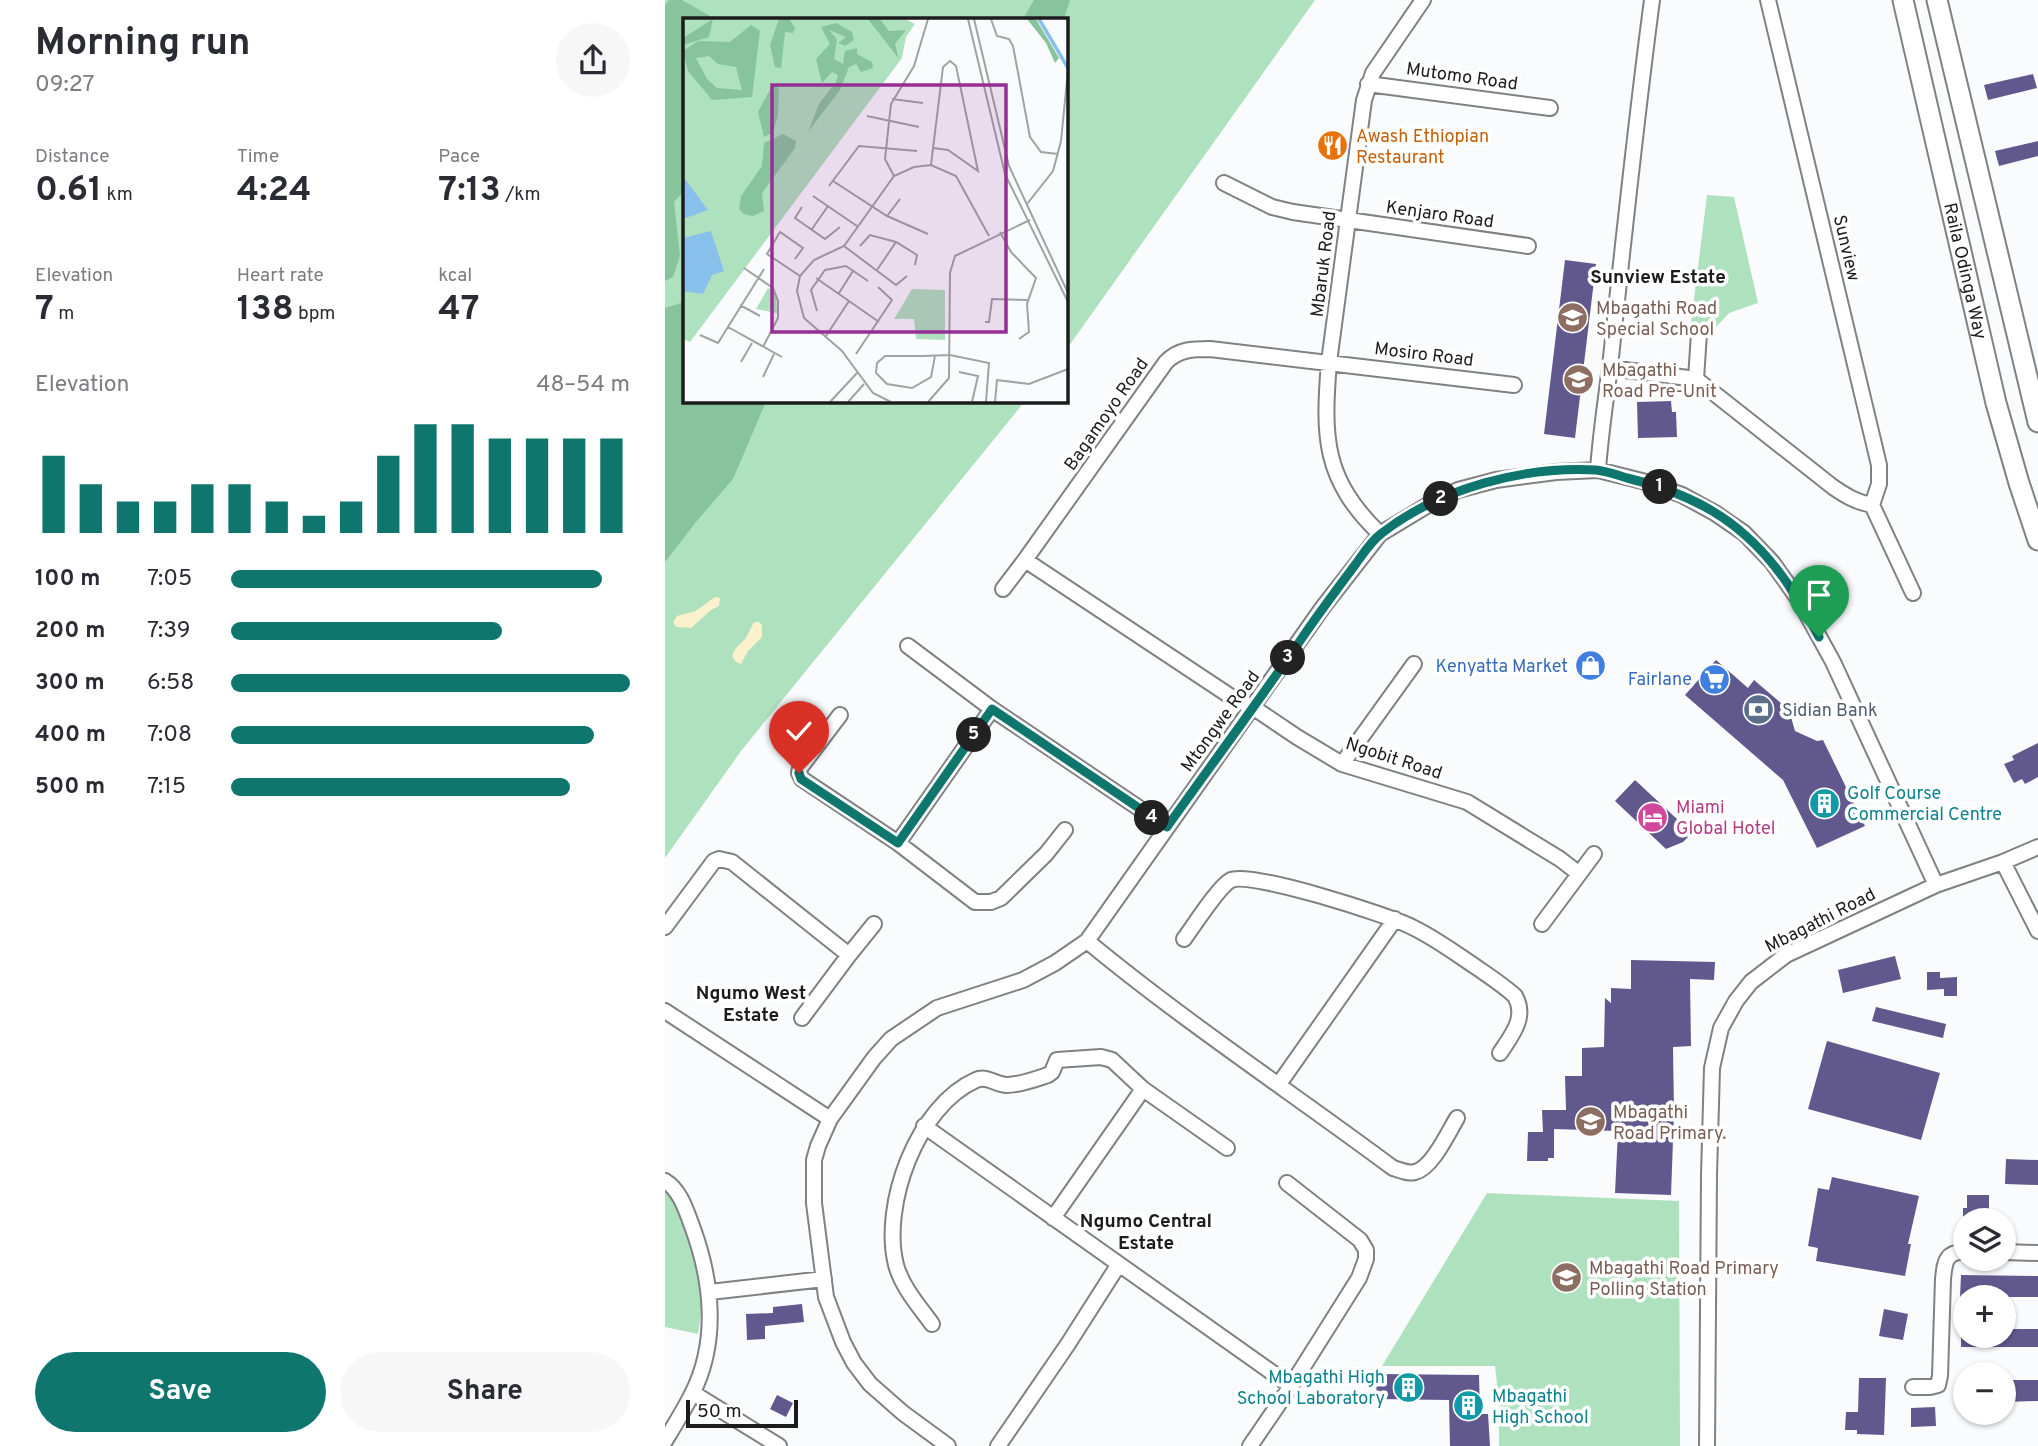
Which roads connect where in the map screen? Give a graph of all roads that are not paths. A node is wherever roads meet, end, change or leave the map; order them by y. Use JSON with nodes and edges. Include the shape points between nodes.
{"nodes":[{"id":1,"x":1423,"y":0,"type":"edge"},
{"id":2,"x":1652,"y":0,"type":"edge"},
{"id":3,"x":1767,"y":0,"type":"edge"},
{"id":4,"x":1903,"y":0,"type":"edge"},
{"id":5,"x":1937,"y":0,"type":"edge"},
{"id":6,"x":1368,"y":84,"type":"junction"},
{"id":7,"x":1961,"y":103,"type":"junction"},
{"id":8,"x":1550,"y":107,"type":"dead end"},
{"id":9,"x":1929,"y":114,"type":"junction"},
{"id":10,"x":1224,"y":183,"type":"dead end"},
{"id":11,"x":1347,"y":221,"type":"junction"},
{"id":12,"x":1528,"y":246,"type":"dead end"},
{"id":13,"x":1699,"y":333,"type":"dead end"},
{"id":14,"x":1329,"y":362,"type":"junction"},
{"id":15,"x":1610,"y":368,"type":"junction"},
{"id":16,"x":1696,"y":379,"type":"junction"},
{"id":17,"x":1514,"y":384,"type":"dead end"},
{"id":18,"x":2038,"y":422,"type":"edge"},
{"id":19,"x":1598,"y":470,"type":"junction"},
{"id":20,"x":1872,"y":505,"type":"junction"},
{"id":21,"x":1380,"y":534,"type":"junction"},
{"id":22,"x":2038,"y":540,"type":"edge"},
{"id":23,"x":1025,"y":560,"type":"junction"},
{"id":24,"x":1003,"y":589,"type":"dead end"},
{"id":25,"x":1913,"y":593,"type":"dead end"},
{"id":26,"x":908,"y":646,"type":"dead end"},
{"id":27,"x":1414,"y":664,"type":"dead end"},
{"id":28,"x":1254,"y":708,"type":"junction"},
{"id":29,"x":992,"y":709,"type":"junction"},
{"id":30,"x":840,"y":715,"type":"dead end"},
{"id":31,"x":1342,"y":764,"type":"junction"},
{"id":32,"x":1167,"y":827,"type":"junction"},
{"id":33,"x":1065,"y":830,"type":"dead end"},
{"id":34,"x":898,"y":843,"type":"junction"},
{"id":35,"x":2038,"y":847,"type":"edge"},
{"id":36,"x":1594,"y":854,"type":"dead end"},
{"id":37,"x":2003,"y":862,"type":"junction"},
{"id":38,"x":1578,"y":873,"type":"junction"},
{"id":39,"x":1936,"y":885,"type":"junction"},
{"id":40,"x":1395,"y":919,"type":"junction"},
{"id":41,"x":874,"y":924,"type":"dead end"},
{"id":42,"x":1542,"y":924,"type":"dead end"},
{"id":43,"x":665,"y":927,"type":"edge"},
{"id":44,"x":2038,"y":930,"type":"edge"},
{"id":45,"x":1184,"y":939,"type":"dead end"},
{"id":46,"x":1087,"y":941,"type":"junction"},
{"id":47,"x":849,"y":955,"type":"junction"},
{"id":48,"x":665,"y":1011,"type":"edge"},
{"id":49,"x":801,"y":1018,"type":"dead end"},
{"id":50,"x":1500,"y":1053,"type":"dead end"},
{"id":51,"x":1279,"y":1084,"type":"junction"},
{"id":52,"x":1143,"y":1089,"type":"junction"},
{"id":53,"x":1457,"y":1118,"type":"dead end"},
{"id":54,"x":830,"y":1119,"type":"junction"},
{"id":55,"x":924,"y":1126,"type":"junction"},
{"id":56,"x":1227,"y":1149,"type":"dead end"},
{"id":57,"x":665,"y":1181,"type":"edge"},
{"id":58,"x":1287,"y":1183,"type":"dead end"},
{"id":59,"x":1053,"y":1218,"type":"junction"},
{"id":60,"x":2016,"y":1252,"type":"edge"},
{"id":61,"x":1953,"y":1253,"type":"edge"},
{"id":62,"x":2038,"y":1253,"type":"edge"},
{"id":63,"x":1119,"y":1264,"type":"junction"},
{"id":64,"x":824,"y":1279,"type":"junction"},
{"id":65,"x":710,"y":1292,"type":"junction"},
{"id":66,"x":932,"y":1324,"type":"dead end"},
{"id":67,"x":1291,"y":1386,"type":"junction"},
{"id":68,"x":1913,"y":1387,"type":"dead end"},
{"id":69,"x":693,"y":1393,"type":"junction"},
{"id":70,"x":665,"y":1441,"type":"edge"},
{"id":71,"x":779,"y":1446,"type":"edge"},
{"id":72,"x":948,"y":1446,"type":"edge"},
{"id":73,"x":998,"y":1446,"type":"edge"},
{"id":74,"x":1250,"y":1446,"type":"edge"},
{"id":75,"x":1707,"y":1446,"type":"edge"}],
"edges":[{"from":1,"to":6,"type":"street","name":"Mbaruk Road"},
{"from":2,"to":15,"type":"street"},
{"from":3,"to":20,"type":"street","name":"Sunview","via":[[1879,465]]},
{"from":4,"to":9,"type":"main road","name":"Raila Odinga Way"},
{"from":5,"to":7,"type":"main road","name":"Raila Odinga Way"},
{"from":6,"to":8,"type":"street","name":"Mutomo Road"},
{"from":6,"to":11,"type":"street","name":"Mbaruk Road"},
{"from":7,"to":9,"type":"main road","via":[[1951,95],[1939,95],[1930,101]]},
{"from":7,"to":18,"type":"main road","name":"Raila Odinga Way"},
{"from":9,"to":22,"type":"main road","name":"Raila Odinga Way","via":[[1996,403]]},
{"from":10,"to":11,"type":"street","name":"Kenjaro Road","via":[[1272,207]]},
{"from":11,"to":12,"type":"street","name":"Kenjaro Road"},
{"from":11,"to":14,"type":"street","name":"Mbaruk Road"},
{"from":13,"to":16,"type":"street"},
{"from":14,"to":17,"type":"street","name":"Mosiro Road"},
{"from":14,"to":21,"type":"street","name":"Mbaruk Road","via":[[1328,449],[1354,508]]},
{"from":14,"to":23,"type":"street","name":"Bagamoyo Road","via":[[1210,349],[1188,349],[1173,355]]},
{"from":15,"to":16,"type":"street"},
{"from":15,"to":19,"type":"street"},
{"from":16,"to":20,"type":"street","via":[[1833,487]]},
{"from":19,"to":21,"type":"street","name":"Mtongwe Road","via":[[1522,475],[1458,490]]},
{"from":19,"to":39,"type":"street","name":"Mtongwe Road","via":[[1682,495],[1744,533],[1773,562],[1833,662]]},
{"from":20,"to":25,"type":"street"},
{"from":21,"to":28,"type":"street","name":"Mtongwe Road"},
{"from":23,"to":24,"type":"street","name":"Bagamoyo Road"},
{"from":23,"to":28,"type":"street","name":"Ngobit Road"},
{"from":26,"to":29,"type":"street"},
{"from":27,"to":31,"type":"street"},
{"from":28,"to":31,"type":"street","name":"Ngobit Road"},
{"from":28,"to":32,"type":"street","name":"Mtongwe Road"},
{"from":29,"to":32,"type":"street"},
{"from":29,"to":34,"type":"street"},
{"from":30,"to":34,"type":"street","via":[[800,768],[801,779]]},
{"from":31,"to":38,"type":"street","name":"Ngobit Road","via":[[1467,802]]},
{"from":32,"to":46,"type":"street","name":"Mtongwe Road"},
{"from":33,"to":34,"type":"street","via":[[1001,898],[982,903]]},
{"from":35,"to":37,"type":"street","name":"Mbagathi Road"},
{"from":36,"to":38,"type":"street"},
{"from":37,"to":39,"type":"street","name":"Mbagathi Road"},
{"from":37,"to":44,"type":"street"},
{"from":38,"to":42,"type":"street"},
{"from":39,"to":75,"type":"street","name":"Mbagathi Road","via":[[1786,955],[1751,982],[1721,1028],[1711,1068],[1710,1097]]},
{"from":40,"to":45,"type":"street","via":[[1241,878],[1230,880],[1219,891]]},
{"from":40,"to":50,"type":"street","via":[[1442,944],[1515,996],[1519,1017]]},
{"from":40,"to":51,"type":"street"},
{"from":41,"to":47,"type":"street"},
{"from":43,"to":47,"type":"street","via":[[714,861],[725,859]]},
{"from":46,"to":51,"type":"street"},
{"from":46,"to":54,"type":"street","name":"Mtongwe Road","via":[[1023,980],[937,1008],[910,1025],[874,1058]]},
{"from":47,"to":49,"type":"street"},
{"from":48,"to":54,"type":"street"},
{"from":51,"to":53,"type":"street","via":[[1393,1168],[1405,1172],[1428,1165]]},
{"from":52,"to":55,"type":"street","via":[[1112,1060],[1057,1060],[1048,1075],[1009,1085],[975,1080]]},
{"from":52,"to":56,"type":"street"},
{"from":52,"to":59,"type":"street"},
{"from":54,"to":64,"type":"street","name":"Mtongwe Road","via":[[814,1160],[814,1203]]},
{"from":55,"to":59,"type":"street"},
{"from":55,"to":66,"type":"street","via":[[904,1172],[892,1228],[903,1284]]},
{"from":57,"to":65,"type":"street","via":[[674,1188],[689,1218]]},
{"from":58,"to":67,"type":"street","via":[[1360,1240],[1366,1250],[1359,1278]]},
{"from":59,"to":63,"type":"street"},
{"from":60,"to":62,"type":"street"},
{"from":61,"to":68,"type":"street","via":[[1945,1263],[1943,1279],[1938,1385]]},
{"from":63,"to":67,"type":"street"},
{"from":63,"to":73,"type":"street"},
{"from":64,"to":65,"type":"street"},
{"from":64,"to":72,"type":"street","name":"Mtongwe Road","via":[[834,1320],[854,1363],[870,1384]]},
{"from":65,"to":69,"type":"street","via":[[708,1341]]},
{"from":67,"to":74,"type":"street"},
{"from":69,"to":70,"type":"street"},
{"from":69,"to":71,"type":"street"}]}
